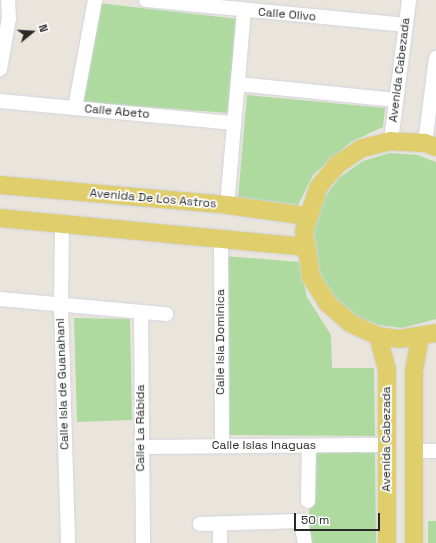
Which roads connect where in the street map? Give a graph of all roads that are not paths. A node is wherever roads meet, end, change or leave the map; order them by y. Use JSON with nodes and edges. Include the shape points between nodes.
{"nodes":[{"id":1,"x":8,"y":0,"type":"edge"},
{"id":2,"x":95,"y":0,"type":"edge"},
{"id":3,"x":146,"y":0,"type":"edge"},
{"id":4,"x":409,"y":0,"type":"edge"},
{"id":5,"x":244,"y":11,"type":"junction"},
{"id":6,"x":405,"y":25,"type":"junction"},
{"id":7,"x":436,"y":58,"type":"edge"},
{"id":8,"x":0,"y":69,"type":"edge"},
{"id":9,"x":238,"y":84,"type":"junction"},
{"id":10,"x":434,"y":85,"type":"edge"},
{"id":11,"x":396,"y":100,"type":"junction"},
{"id":12,"x":0,"y":101,"type":"edge"},
{"id":13,"x":75,"y":108,"type":"junction"},
{"id":14,"x":432,"y":116,"type":"edge"},
{"id":15,"x":234,"y":123,"type":"junction"},
{"id":16,"x":392,"y":140,"type":"junction"},
{"id":17,"x":431,"y":145,"type":"edge"},
{"id":18,"x":0,"y":185,"type":"edge"},
{"id":19,"x":227,"y":205,"type":"junction"},
{"id":20,"x":306,"y":216,"type":"junction"},
{"id":21,"x":0,"y":218,"type":"edge"},
{"id":22,"x":62,"y":225,"type":"junction"},
{"id":23,"x":221,"y":239,"type":"junction"},
{"id":24,"x":304,"y":247,"type":"junction"},
{"id":25,"x":0,"y":299,"type":"edge"},
{"id":26,"x":61,"y":305,"type":"junction"},
{"id":27,"x":141,"y":312,"type":"junction"},
{"id":28,"x":166,"y":314,"type":"dead end"},
{"id":29,"x":428,"y":335,"type":"edge"},
{"id":30,"x":378,"y":336,"type":"junction"},
{"id":31,"x":387,"y":445,"type":"junction"},
{"id":32,"x":222,"y":446,"type":"junction"},
{"id":33,"x":308,"y":446,"type":"junction"},
{"id":34,"x":141,"y":448,"type":"junction"},
{"id":35,"x":414,"y":451,"type":"junction"},
{"id":36,"x":436,"y":451,"type":"edge"},
{"id":37,"x":308,"y":501,"type":"dead end"},
{"id":38,"x":220,"y":522,"type":"junction"},
{"id":39,"x":200,"y":524,"type":"dead end"},
{"id":40,"x":68,"y":543,"type":"edge"},
{"id":41,"x":143,"y":543,"type":"edge"},
{"id":42,"x":220,"y":543,"type":"edge"},
{"id":43,"x":305,"y":543,"type":"edge"},
{"id":44,"x":387,"y":543,"type":"edge"},
{"id":45,"x":414,"y":543,"type":"edge"}],
"edges":[{"from":1,"to":8,"type":"street","via":[[9,18]]},
{"from":2,"to":13,"type":"street"},
{"from":3,"to":5,"type":"street","name":"Calle Olivo"},
{"from":4,"to":6,"type":"street","name":"Avenida Cabezada"},
{"from":5,"to":6,"type":"street","name":"Calle Olivo"},
{"from":5,"to":9,"type":"street"},
{"from":6,"to":11,"type":"street","name":"Avenida Cabezada"},
{"from":7,"to":10,"type":"street"},
{"from":9,"to":11,"type":"street"},
{"from":9,"to":15,"type":"street"},
{"from":10,"to":14,"type":"street"},
{"from":11,"to":16,"type":"street","name":"Avenida Cabezada"},
{"from":12,"to":13,"type":"street","name":"Calle Abeto"},
{"from":13,"to":15,"type":"street","name":"Calle Abeto"},
{"from":14,"to":17,"type":"street"},
{"from":15,"to":19,"type":"street"},
{"from":16,"to":17,"type":"main road"},
{"from":16,"to":20,"type":"main road","via":[[362,148],[337,165],[318,188]]},
{"from":18,"to":19,"type":"main road","name":"Avenida De Los Astros"},
{"from":19,"to":20,"type":"main road","name":"Avenida De Los Astros"},
{"from":20,"to":24,"type":"main road"},
{"from":21,"to":22,"type":"main road"},
{"from":22,"to":23,"type":"main road"},
{"from":22,"to":26,"type":"street","name":"Calle Isla de Guanahani"},
{"from":23,"to":24,"type":"main road"},
{"from":23,"to":32,"type":"street","name":"Calle Isla Dominica"},
{"from":24,"to":30,"type":"main road","via":[[311,277],[327,303],[350,324]]},
{"from":25,"to":26,"type":"street"},
{"from":26,"to":27,"type":"street"},
{"from":26,"to":40,"type":"street","name":"Calle Isla de Guanahani"},
{"from":27,"to":28,"type":"street"},
{"from":27,"to":34,"type":"street","name":"Calle La Rábida"},
{"from":29,"to":30,"type":"main road"},
{"from":29,"to":35,"type":"main road","via":[[414,371]]},
{"from":30,"to":31,"type":"main road","name":"Avenida Cabezada","via":[[387,365]]},
{"from":31,"to":33,"type":"street","name":"Calle Islas Inaguas"},
{"from":31,"to":44,"type":"main road","name":"Avenida Cabezada"},
{"from":32,"to":33,"type":"street","name":"Calle Islas Inaguas"},
{"from":32,"to":34,"type":"street","name":"Calle Islas Inaguas"},
{"from":33,"to":37,"type":"street"},
{"from":34,"to":41,"type":"street","name":"Calle La Rábida"},
{"from":35,"to":36,"type":"street"},
{"from":35,"to":45,"type":"main road"},
{"from":38,"to":39,"type":"street"},
{"from":38,"to":42,"type":"street"},
{"from":38,"to":43,"type":"street","via":[[300,521]]}]}
